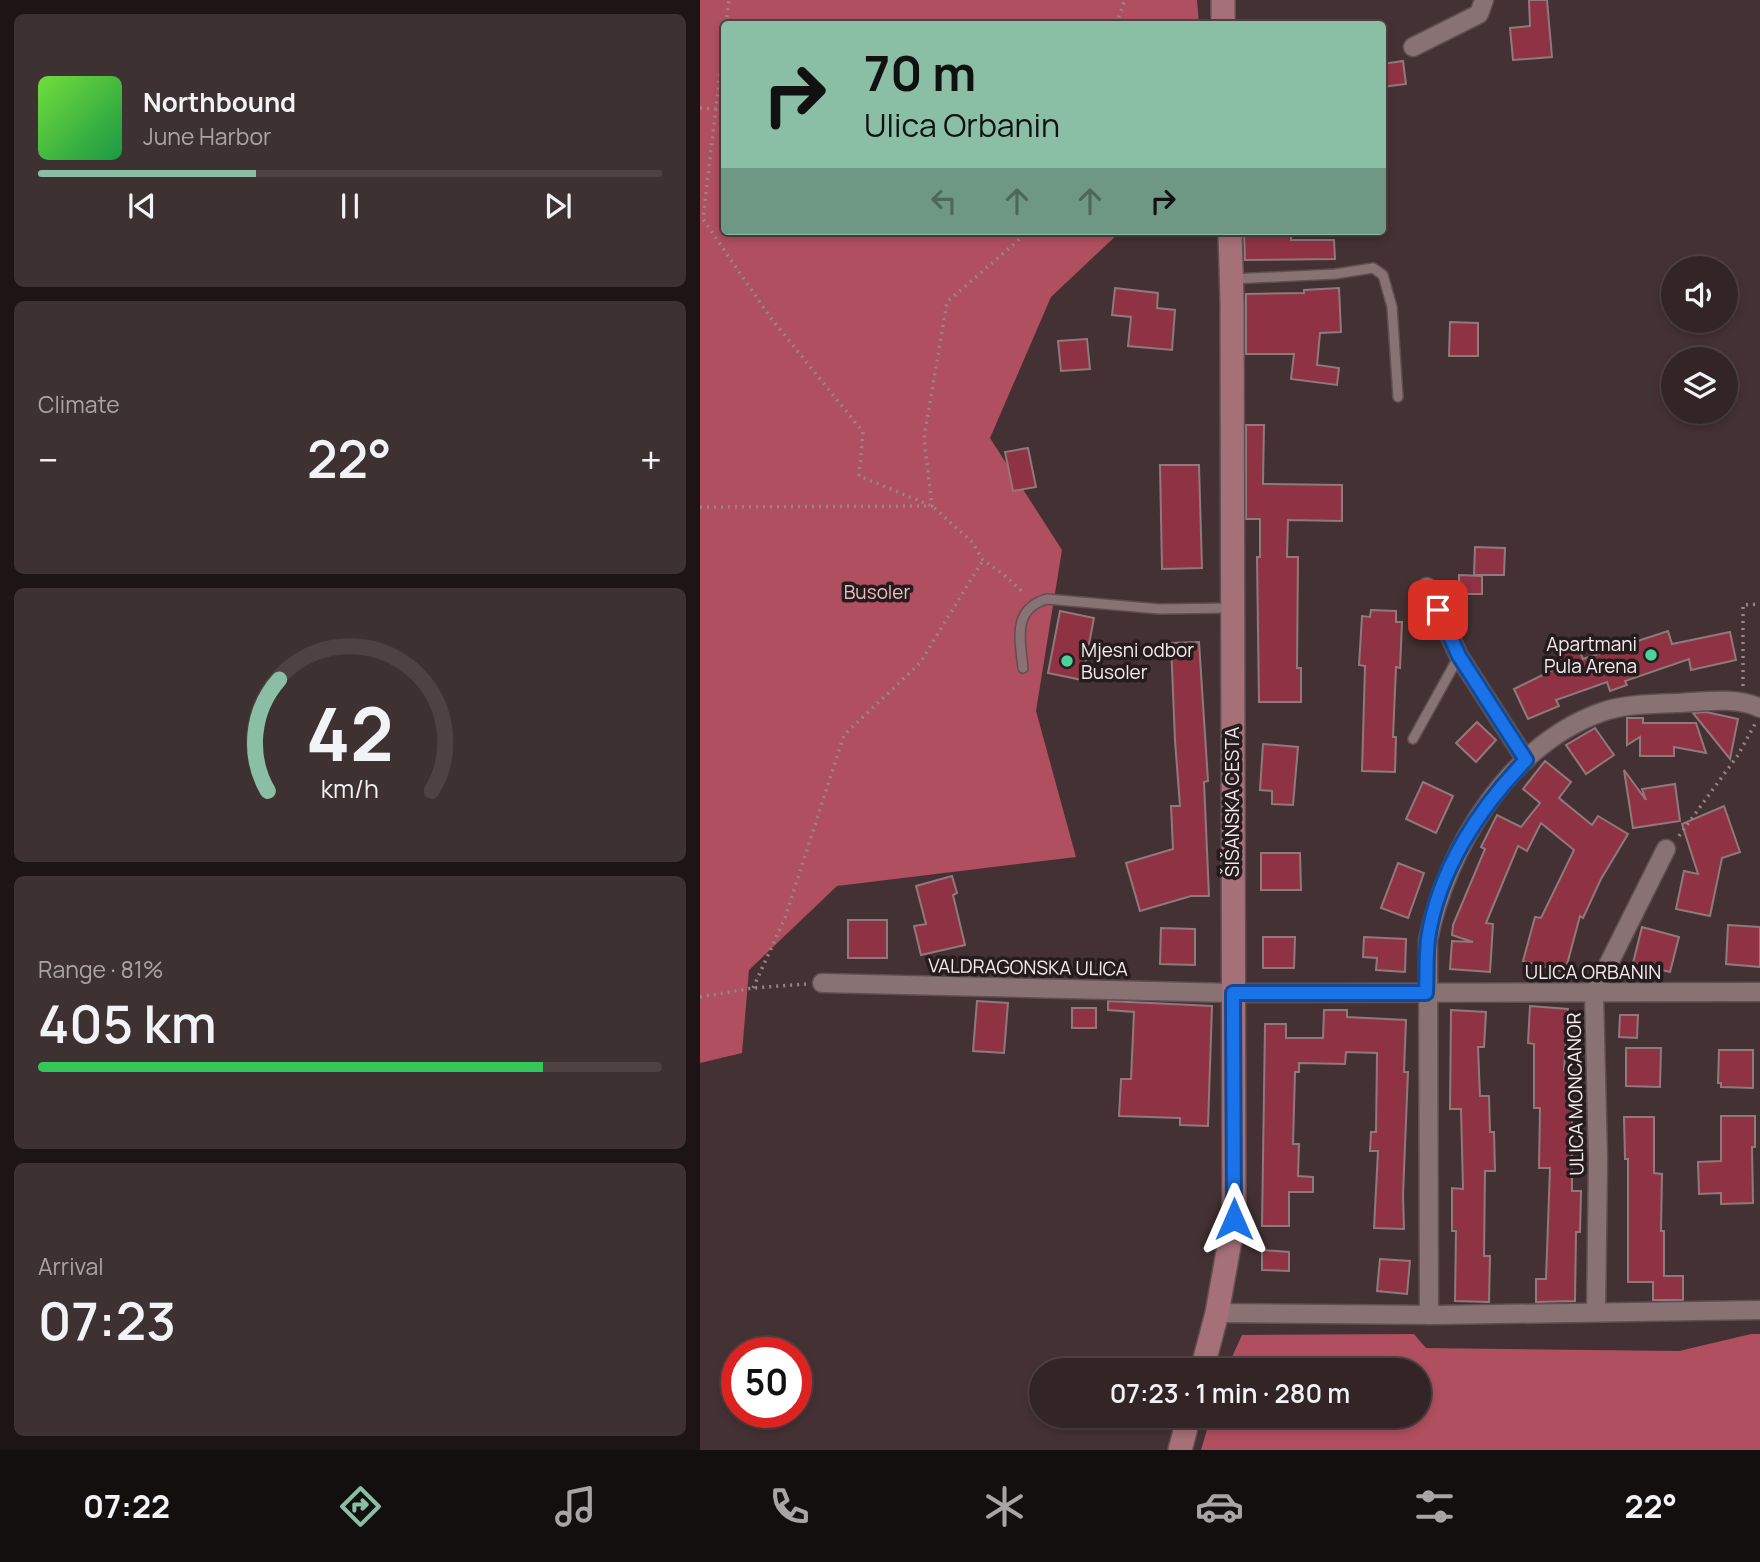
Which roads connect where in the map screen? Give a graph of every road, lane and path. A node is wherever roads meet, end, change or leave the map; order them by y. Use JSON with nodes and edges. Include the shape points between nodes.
{"nodes":[{"id":1,"x":729,"y":0,"type":"edge"},
{"id":2,"x":1125,"y":0,"type":"edge"},
{"id":3,"x":1223,"y":0,"type":"edge"},
{"id":4,"x":1484,"y":0,"type":"edge"},
{"id":5,"x":726,"y":21,"type":"edge"},
{"id":6,"x":1117,"y":21,"type":"edge"},
{"id":7,"x":1223,"y":21,"type":"edge"},
{"id":8,"x":1413,"y":47,"type":"dead end"},
{"id":9,"x":721,"y":65,"type":"edge"},
{"id":10,"x":700,"y":108,"type":"edge"},
{"id":11,"x":716,"y":109,"type":"junction"},
{"id":12,"x":721,"y":109,"type":"edge"},
{"id":13,"x":1023,"y":235,"type":"edge"},
{"id":14,"x":1230,"y":235,"type":"edge"},
{"id":15,"x":1231,"y":279,"type":"junction"},
{"id":16,"x":1398,"y":397,"type":"dead end"},
{"id":17,"x":932,"y":506,"type":"junction"},
{"id":18,"x":700,"y":507,"type":"edge"},
{"id":19,"x":983,"y":561,"type":"junction"},
{"id":20,"x":1427,"y":587,"type":"dead end"},
{"id":21,"x":1034,"y":602,"type":"junction"},
{"id":22,"x":1760,"y":604,"type":"edge"},
{"id":23,"x":1231,"y":608,"type":"junction"},
{"id":24,"x":1459,"y":656,"type":"junction"},
{"id":25,"x":1023,"y":668,"type":"dead end"},
{"id":26,"x":1752,"y":705,"type":"edge"},
{"id":27,"x":1760,"y":717,"type":"edge"},
{"id":28,"x":1413,"y":738,"type":"dead end"},
{"id":29,"x":1526,"y":760,"type":"junction"},
{"id":30,"x":1666,"y":849,"type":"joint"},
{"id":31,"x":822,"y":983,"type":"joint"},
{"id":32,"x":753,"y":988,"type":"junction"},
{"id":33,"x":1760,"y":992,"type":"edge"},
{"id":34,"x":1233,"y":993,"type":"junction"},
{"id":35,"x":1426,"y":993,"type":"junction"},
{"id":36,"x":1594,"y":993,"type":"junction"},
{"id":37,"x":700,"y":997,"type":"edge"},
{"id":38,"x":1760,"y":1310,"type":"edge"},
{"id":39,"x":1596,"y":1312,"type":"junction"},
{"id":40,"x":1217,"y":1313,"type":"junction"},
{"id":41,"x":1429,"y":1315,"type":"junction"},
{"id":42,"x":1205,"y":1358,"type":"edge"},
{"id":43,"x":1186,"y":1428,"type":"edge"},
{"id":44,"x":1180,"y":1450,"type":"edge"}],
"edges":[{"from":1,"to":5,"type":"path"},
{"from":2,"to":6,"type":"path"},
{"from":3,"to":7,"type":"main road"},
{"from":4,"to":8,"type":"street","via":[[1479,14]]},
{"from":9,"to":11,"type":"path"},
{"from":10,"to":11,"type":"path"},
{"from":11,"to":12,"type":"path"},
{"from":11,"to":17,"type":"path","via":[[703,219],[770,317],[863,432],[859,476]]},
{"from":13,"to":17,"type":"path","via":[[947,302],[924,438]]},
{"from":14,"to":15,"type":"main road","name":"ŠIŠANSKA CESTA"},
{"from":15,"to":16,"type":"lane","via":[[1373,268],[1383,275],[1392,307]]},
{"from":15,"to":23,"type":"main road","name":"ŠIŠANSKA CESTA"},
{"from":17,"to":18,"type":"path"},
{"from":17,"to":19,"type":"path","via":[[972,542]]},
{"from":19,"to":21,"type":"path"},
{"from":19,"to":32,"type":"path","via":[[920,663],[844,735],[785,918]]},
{"from":20,"to":24,"type":"street"},
{"from":21,"to":23,"type":"lane"},
{"from":21,"to":25,"type":"lane","via":[[1019,631]]},
{"from":22,"to":26,"type":"path","via":[[1743,605]]},
{"from":23,"to":34,"type":"main road","name":"ŠIŠANSKA CESTA"},
{"from":24,"to":28,"type":"lane"},
{"from":24,"to":29,"type":"street"},
{"from":26,"to":29,"type":"street","via":[[1638,705],[1605,711],[1550,739]]},
{"from":27,"to":30,"type":"path","via":[[1738,755]]},
{"from":29,"to":35,"type":"street","via":[[1481,815],[1443,882],[1428,940]]},
{"from":30,"to":36,"type":"street","name":"ULICA MONCANOR"},
{"from":31,"to":32,"type":"path"},
{"from":31,"to":34,"type":"street","name":"VALDRAGONSKA ULICA"},
{"from":32,"to":37,"type":"path"},
{"from":33,"to":36,"type":"street","name":"ULICA ORBANIN"},
{"from":34,"to":35,"type":"street","name":"ULICA ORBANIN"},
{"from":34,"to":40,"type":"main road","name":"ŠIŠANSKA CESTA","via":[[1234,1219]]},
{"from":35,"to":36,"type":"street","name":"ULICA ORBANIN"},
{"from":35,"to":41,"type":"street"},
{"from":36,"to":39,"type":"street","name":"ULICA MONCANOR"},
{"from":38,"to":39,"type":"street"},
{"from":39,"to":41,"type":"street"},
{"from":40,"to":41,"type":"street"},
{"from":40,"to":42,"type":"main road","name":"ŠIŠANSKA CESTA"},
{"from":43,"to":44,"type":"main road"}]}
